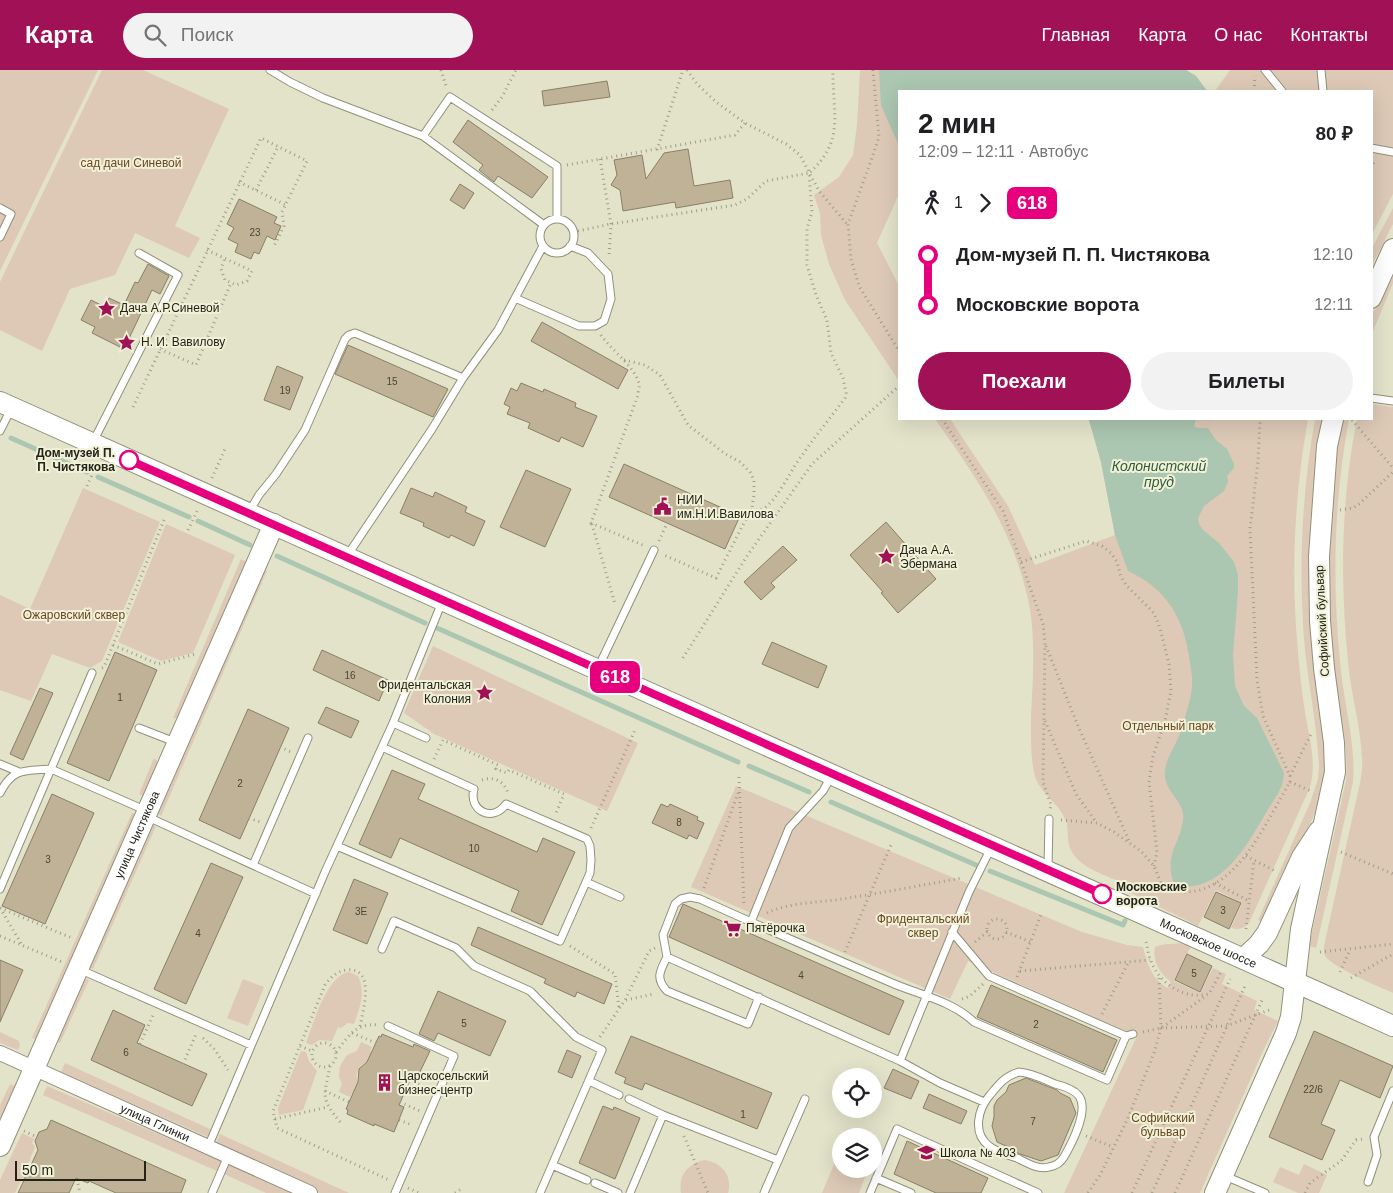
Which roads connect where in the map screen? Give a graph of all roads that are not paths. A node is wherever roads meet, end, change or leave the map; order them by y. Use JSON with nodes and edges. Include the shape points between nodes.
{"nodes":[{"id":1,"x":270,"y":70,"type":"edge"},
{"id":2,"x":1265,"y":70,"type":"edge"},
{"id":3,"x":1322,"y":70,"type":"edge"},
{"id":4,"x":1281,"y":90,"type":"edge"},
{"id":5,"x":1323,"y":90,"type":"edge"},
{"id":6,"x":423,"y":136,"type":"junction"},
{"id":7,"x":1373,"y":148,"type":"edge"},
{"id":8,"x":1393,"y":152,"type":"edge"},
{"id":9,"x":0,"y":208,"type":"edge"},
{"id":10,"x":557,"y":218,"type":"junction"},
{"id":11,"x":544,"y":225,"type":"junction"},
{"id":12,"x":0,"y":237,"type":"edge"},
{"id":13,"x":543,"y":246,"type":"junction"},
{"id":14,"x":570,"y":246,"type":"junction"},
{"id":15,"x":1393,"y":249,"type":"edge"},
{"id":16,"x":139,"y":253,"type":"dead end"},
{"id":17,"x":1373,"y":294,"type":"edge"},
{"id":18,"x":515,"y":298,"type":"junction"},
{"id":19,"x":463,"y":378,"type":"junction"},
{"id":20,"x":1373,"y":398,"type":"edge"},
{"id":21,"x":1393,"y":402,"type":"edge"},
{"id":22,"x":6,"y":405,"type":"edge"},
{"id":23,"x":1342,"y":420,"type":"edge"},
{"id":24,"x":0,"y":431,"type":"edge"},
{"id":25,"x":92,"y":443,"type":"junction"},
{"id":26,"x":249,"y":512,"type":"junction"},
{"id":27,"x":274,"y":524,"type":"junction"},
{"id":28,"x":654,"y":550,"type":"road end"},
{"id":29,"x":347,"y":556,"type":"junction"},
{"id":30,"x":443,"y":599,"type":"junction"},
{"id":31,"x":597,"y":668,"type":"junction"},
{"id":32,"x":92,"y":673,"type":"road end"},
{"id":33,"x":393,"y":723,"type":"junction"},
{"id":34,"x":138,"y":728,"type":"dead end"},
{"id":35,"x":308,"y":738,"type":"dead end"},
{"id":36,"x":426,"y":738,"type":"dead end"},
{"id":37,"x":177,"y":743,"type":"junction"},
{"id":38,"x":382,"y":747,"type":"junction"},
{"id":39,"x":0,"y":764,"type":"edge"},
{"id":40,"x":51,"y":769,"type":"junction"},
{"id":41,"x":19,"y":772,"type":"junction"},
{"id":42,"x":833,"y":774,"type":"junction"},
{"id":43,"x":0,"y":793,"type":"edge"},
{"id":44,"x":146,"y":813,"type":"junction"},
{"id":45,"x":1049,"y":819,"type":"road end"},
{"id":46,"x":1324,"y":823,"type":"junction"},
{"id":47,"x":992,"y":845,"type":"junction"},
{"id":48,"x":337,"y":846,"type":"junction"},
{"id":49,"x":253,"y":865,"type":"junction"},
{"id":50,"x":1048,"y":870,"type":"junction"},
{"id":51,"x":586,"y":882,"type":"junction"},
{"id":52,"x":0,"y":889,"type":"edge"},
{"id":53,"x":316,"y":894,"type":"junction"},
{"id":54,"x":620,"y":897,"type":"dead end"},
{"id":55,"x":747,"y":920,"type":"junction"},
{"id":56,"x":952,"y":932,"type":"junction"},
{"id":57,"x":382,"y":949,"type":"dead end"},
{"id":58,"x":667,"y":957,"type":"junction"},
{"id":59,"x":1244,"y":958,"type":"junction"},
{"id":60,"x":70,"y":965,"type":"junction"},
{"id":61,"x":1295,"y":981,"type":"junction"},
{"id":62,"x":926,"y":996,"type":"junction"},
{"id":63,"x":759,"y":997,"type":"junction"},
{"id":64,"x":388,"y":1026,"type":"road end"},
{"id":65,"x":1393,"y":1026,"type":"edge"},
{"id":66,"x":252,"y":1045,"type":"junction"},
{"id":67,"x":0,"y":1053,"type":"edge"},
{"id":68,"x":900,"y":1061,"type":"junction"},
{"id":69,"x":34,"y":1069,"type":"junction"},
{"id":70,"x":589,"y":1081,"type":"junction"},
{"id":71,"x":1393,"y":1091,"type":"edge"},
{"id":72,"x":620,"y":1095,"type":"dead end"},
{"id":73,"x":629,"y":1099,"type":"dead end"},
{"id":74,"x":805,"y":1099,"type":"dead end"},
{"id":75,"x":984,"y":1102,"type":"junction"},
{"id":76,"x":663,"y":1114,"type":"junction"},
{"id":77,"x":0,"y":1146,"type":"edge"},
{"id":78,"x":208,"y":1147,"type":"junction"},
{"id":79,"x":228,"y":1156,"type":"junction"},
{"id":80,"x":778,"y":1160,"type":"junction"},
{"id":81,"x":882,"y":1164,"type":"edge"},
{"id":82,"x":552,"y":1165,"type":"junction"},
{"id":83,"x":1223,"y":1175,"type":"junction"},
{"id":84,"x":876,"y":1178,"type":"joint"},
{"id":85,"x":587,"y":1180,"type":"dead end"},
{"id":86,"x":1368,"y":1182,"type":"dead end"},
{"id":87,"x":595,"y":1184,"type":"dead end"},
{"id":88,"x":212,"y":1193,"type":"edge"},
{"id":89,"x":309,"y":1193,"type":"edge"},
{"id":90,"x":395,"y":1193,"type":"edge"},
{"id":91,"x":540,"y":1193,"type":"edge"},
{"id":92,"x":618,"y":1193,"type":"edge"},
{"id":93,"x":630,"y":1193,"type":"edge"},
{"id":94,"x":764,"y":1193,"type":"edge"},
{"id":95,"x":870,"y":1193,"type":"edge"},
{"id":96,"x":910,"y":1193,"type":"edge"},
{"id":97,"x":1038,"y":1193,"type":"edge"},
{"id":98,"x":1215,"y":1193,"type":"edge"},
{"id":99,"x":1265,"y":1193,"type":"edge"}],
"edges":[{"from":1,"to":6,"type":"lane","via":[[323,98]]},
{"from":2,"to":4,"type":"lane"},
{"from":3,"to":5,"type":"lane"},
{"from":6,"to":10,"type":"lane","via":[[450,97],[558,166]]},
{"from":6,"to":11,"type":"lane"},
{"from":7,"to":8,"type":"lane"},
{"from":9,"to":12,"type":"lane","via":[[12,214]]},
{"from":10,"to":11,"type":"lane"},
{"from":10,"to":14,"type":"lane","via":[[568,222],[573,232]]},
{"from":11,"to":13,"type":"lane","via":[[540,235]]},
{"from":13,"to":14,"type":"lane","via":[[551,252],[561,252]]},
{"from":13,"to":18,"type":"lane"},
{"from":14,"to":18,"type":"lane","via":[[588,253],[608,274],[611,299],[604,321],[595,326],[579,326]]},
{"from":15,"to":17,"type":"main road"},
{"from":16,"to":25,"type":"lane","via":[[178,275]]},
{"from":18,"to":19,"type":"lane","via":[[498,330]]},
{"from":19,"to":26,"type":"lane","via":[[355,333],[349,335],[344,339],[305,430]]},
{"from":19,"to":29,"type":"lane"},
{"from":20,"to":21,"type":"lane"},
{"from":22,"to":24,"type":"lane"},
{"from":22,"to":25,"type":"main road","name":"Московское шоссе"},
{"from":23,"to":46,"type":"main road","name":"Софийский бульвар","via":[[1325,466],[1319,556],[1320,621],[1335,772]]},
{"from":25,"to":26,"type":"main road","name":"Московское шоссе"},
{"from":26,"to":27,"type":"main road","name":"Московское шоссе"},
{"from":27,"to":29,"type":"main road","name":"Московское шоссе"},
{"from":27,"to":37,"type":"main road","name":"улица Чистякова"},
{"from":28,"to":31,"type":"lane"},
{"from":29,"to":30,"type":"main road","name":"Московское шоссе"},
{"from":30,"to":31,"type":"main road","name":"Московское шоссе"},
{"from":30,"to":33,"type":"lane"},
{"from":31,"to":42,"type":"main road","name":"Московское шоссе"},
{"from":32,"to":40,"type":"lane"},
{"from":33,"to":36,"type":"lane"},
{"from":33,"to":38,"type":"lane"},
{"from":34,"to":37,"type":"lane"},
{"from":35,"to":49,"type":"lane"},
{"from":37,"to":44,"type":"main road","name":"улица Чистякова"},
{"from":38,"to":48,"type":"lane"},
{"from":38,"to":51,"type":"lane","via":[[474,789],[473,800],[483,812],[499,812],[506,804],[587,839],[591,860]]},
{"from":39,"to":41,"type":"lane"},
{"from":40,"to":41,"type":"lane"},
{"from":40,"to":44,"type":"lane"},
{"from":40,"to":52,"type":"lane"},
{"from":41,"to":43,"type":"lane","via":[[11,776]]},
{"from":42,"to":47,"type":"main road","name":"Московское шоссе"},
{"from":42,"to":55,"type":"lane","via":[[823,791],[789,828]]},
{"from":44,"to":49,"type":"lane"},
{"from":44,"to":60,"type":"main road","name":"улица Чистякова"},
{"from":45,"to":50,"type":"lane"},
{"from":46,"to":59,"type":"main road","name":"Софийский бульвар","via":[[1302,857],[1267,933]]},
{"from":46,"to":61,"type":"main road","name":"Софийский бульвар","via":[[1301,929]]},
{"from":47,"to":50,"type":"main road","name":"Московское шоссе"},
{"from":47,"to":56,"type":"lane"},
{"from":48,"to":51,"type":"lane","via":[[560,941]]},
{"from":48,"to":53,"type":"lane"},
{"from":49,"to":53,"type":"lane"},
{"from":50,"to":59,"type":"main road","name":"Московское шоссе"},
{"from":51,"to":54,"type":"lane"},
{"from":53,"to":66,"type":"lane"},
{"from":55,"to":58,"type":"lane","via":[[700,899],[681,899],[675,904],[663,935]]},
{"from":55,"to":62,"type":"lane"},
{"from":56,"to":62,"type":"lane"},
{"from":56,"to":62,"type":"lane","via":[[990,976],[1129,1035],[1106,1080],[974,1022],[963,1012]]},
{"from":57,"to":70,"type":"lane","via":[[394,922],[456,948],[474,966],[530,991],[576,1037],[602,1050]]},
{"from":58,"to":63,"type":"lane"},
{"from":58,"to":63,"type":"lane","via":[[659,977],[667,991],[748,1024]]},
{"from":59,"to":61,"type":"main road","name":"Московское шоссе"},
{"from":60,"to":66,"type":"lane"},
{"from":60,"to":69,"type":"main road","name":"улица Чистякова"},
{"from":61,"to":65,"type":"main road","name":"Московское шоссе"},
{"from":61,"to":83,"type":"main road","name":"Софийский бульвар","via":[[1286,1033]]},
{"from":62,"to":68,"type":"lane"},
{"from":63,"to":68,"type":"lane"},
{"from":64,"to":90,"type":"lane","via":[[454,1056]]},
{"from":66,"to":78,"type":"lane"},
{"from":67,"to":69,"type":"street","name":"улица Глинки"},
{"from":68,"to":75,"type":"lane"},
{"from":69,"to":77,"type":"main road","name":"улица Чистякова"},
{"from":69,"to":78,"type":"street","name":"улица Глинки"},
{"from":70,"to":72,"type":"lane"},
{"from":70,"to":82,"type":"lane"},
{"from":71,"to":86,"type":"lane","via":[[1374,1137],[1377,1155]]},
{"from":73,"to":76,"type":"lane"},
{"from":74,"to":80,"type":"lane"},
{"from":75,"to":75,"type":"lane","via":[[1002,1079],[1010,1074],[1028,1073],[1070,1089],[1079,1096],[1082,1115],[1063,1159],[1048,1168],[1038,1168],[990,1147],[982,1139],[978,1120]]},
{"from":76,"to":80,"type":"lane"},
{"from":76,"to":93,"type":"lane"},
{"from":78,"to":79,"type":"street","name":"улица Глинки"},
{"from":79,"to":88,"type":"lane"},
{"from":79,"to":89,"type":"street","name":"улица Глинки"},
{"from":80,"to":94,"type":"lane"},
{"from":81,"to":97,"type":"lane","via":[[897,1129]]},
{"from":82,"to":85,"type":"lane"},
{"from":82,"to":91,"type":"lane"},
{"from":83,"to":98,"type":"main road","name":"Софийский бульвар"},
{"from":83,"to":99,"type":"lane"},
{"from":84,"to":95,"type":"lane"},
{"from":84,"to":96,"type":"lane"},
{"from":87,"to":92,"type":"lane"}]}
